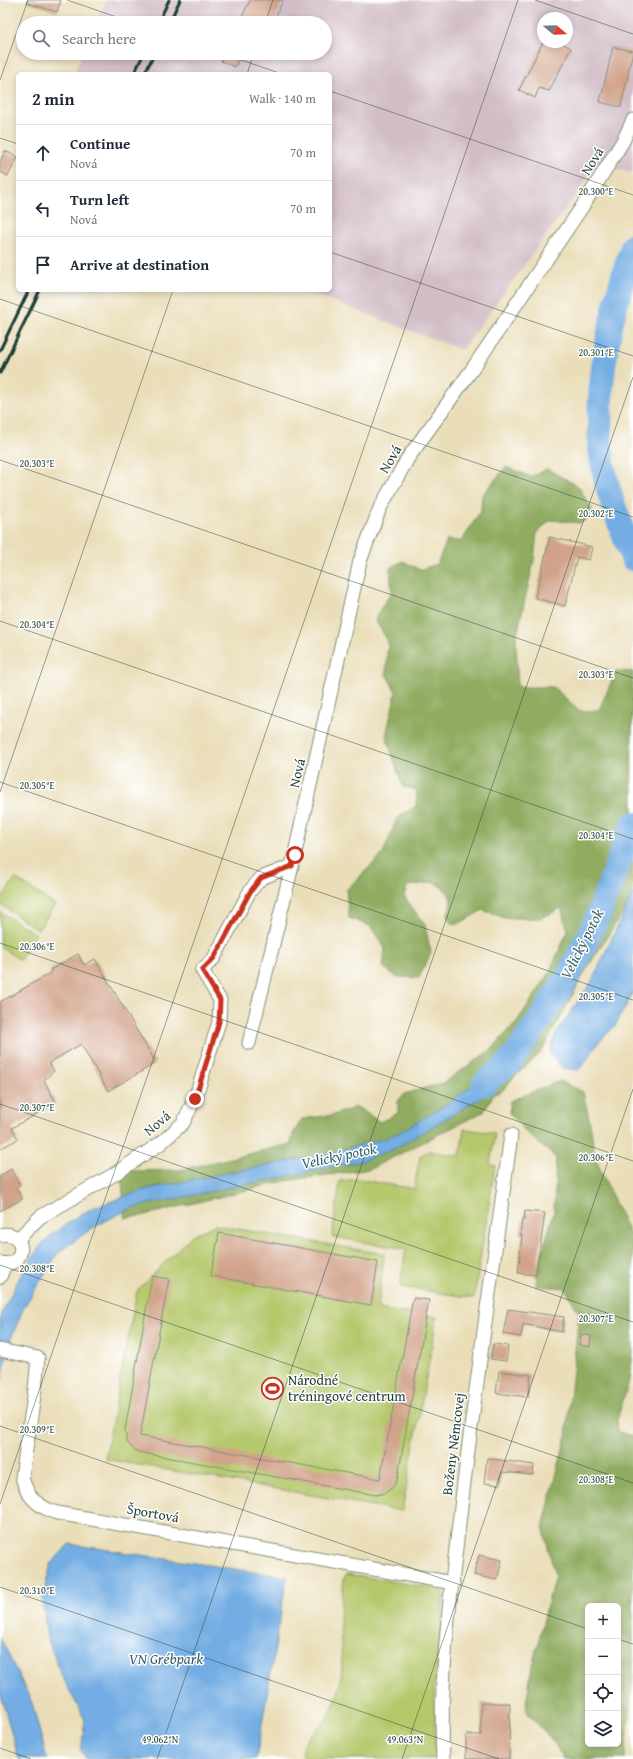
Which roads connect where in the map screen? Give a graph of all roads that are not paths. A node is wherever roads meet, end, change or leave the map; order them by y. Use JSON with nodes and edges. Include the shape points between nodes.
{"nodes":[{"id":1,"x":633,"y":120,"type":"edge"},
{"id":2,"x":292,"y":866,"type":"junction"},
{"id":3,"x":249,"y":1043,"type":"dead end"},
{"id":4,"x":511,"y":1135,"type":"dead end"},
{"id":5,"x":0,"y":1235,"type":"edge"},
{"id":6,"x":18,"y":1239,"type":"junction"},
{"id":7,"x":3,"y":1264,"type":"edge"},
{"id":8,"x":0,"y":1277,"type":"edge"},
{"id":9,"x":0,"y":1350,"type":"edge"},
{"id":10,"x":452,"y":1583,"type":"junction"},
{"id":11,"x":443,"y":1759,"type":"edge"}],
"edges":[{"from":1,"to":2,"type":"street","name":"Nová","via":[[623,141],[582,206],[471,371],[408,458],[380,508],[360,561]]},
{"from":2,"to":3,"type":"street","name":"Nová"},
{"from":2,"to":6,"type":"street","name":"Nová","via":[[261,878],[250,892],[214,958],[202,970],[220,1000],[219,1022],[195,1099],[183,1123],[161,1143],[113,1175],[40,1217]]},
{"from":4,"to":10,"type":"street","name":"Boženy Němcovej","via":[[480,1350]]},
{"from":5,"to":6,"type":"street","via":[[9,1234]]},
{"from":6,"to":7,"type":"street","via":[[21,1248],[19,1257],[15,1261]]},
{"from":7,"to":8,"type":"street"},
{"from":9,"to":10,"type":"street","name":"Športová","via":[[38,1358],[22,1477],[30,1497],[45,1509]]},
{"from":10,"to":11,"type":"street","name":"Boženy Němcovej","via":[[442,1691]]}]}
